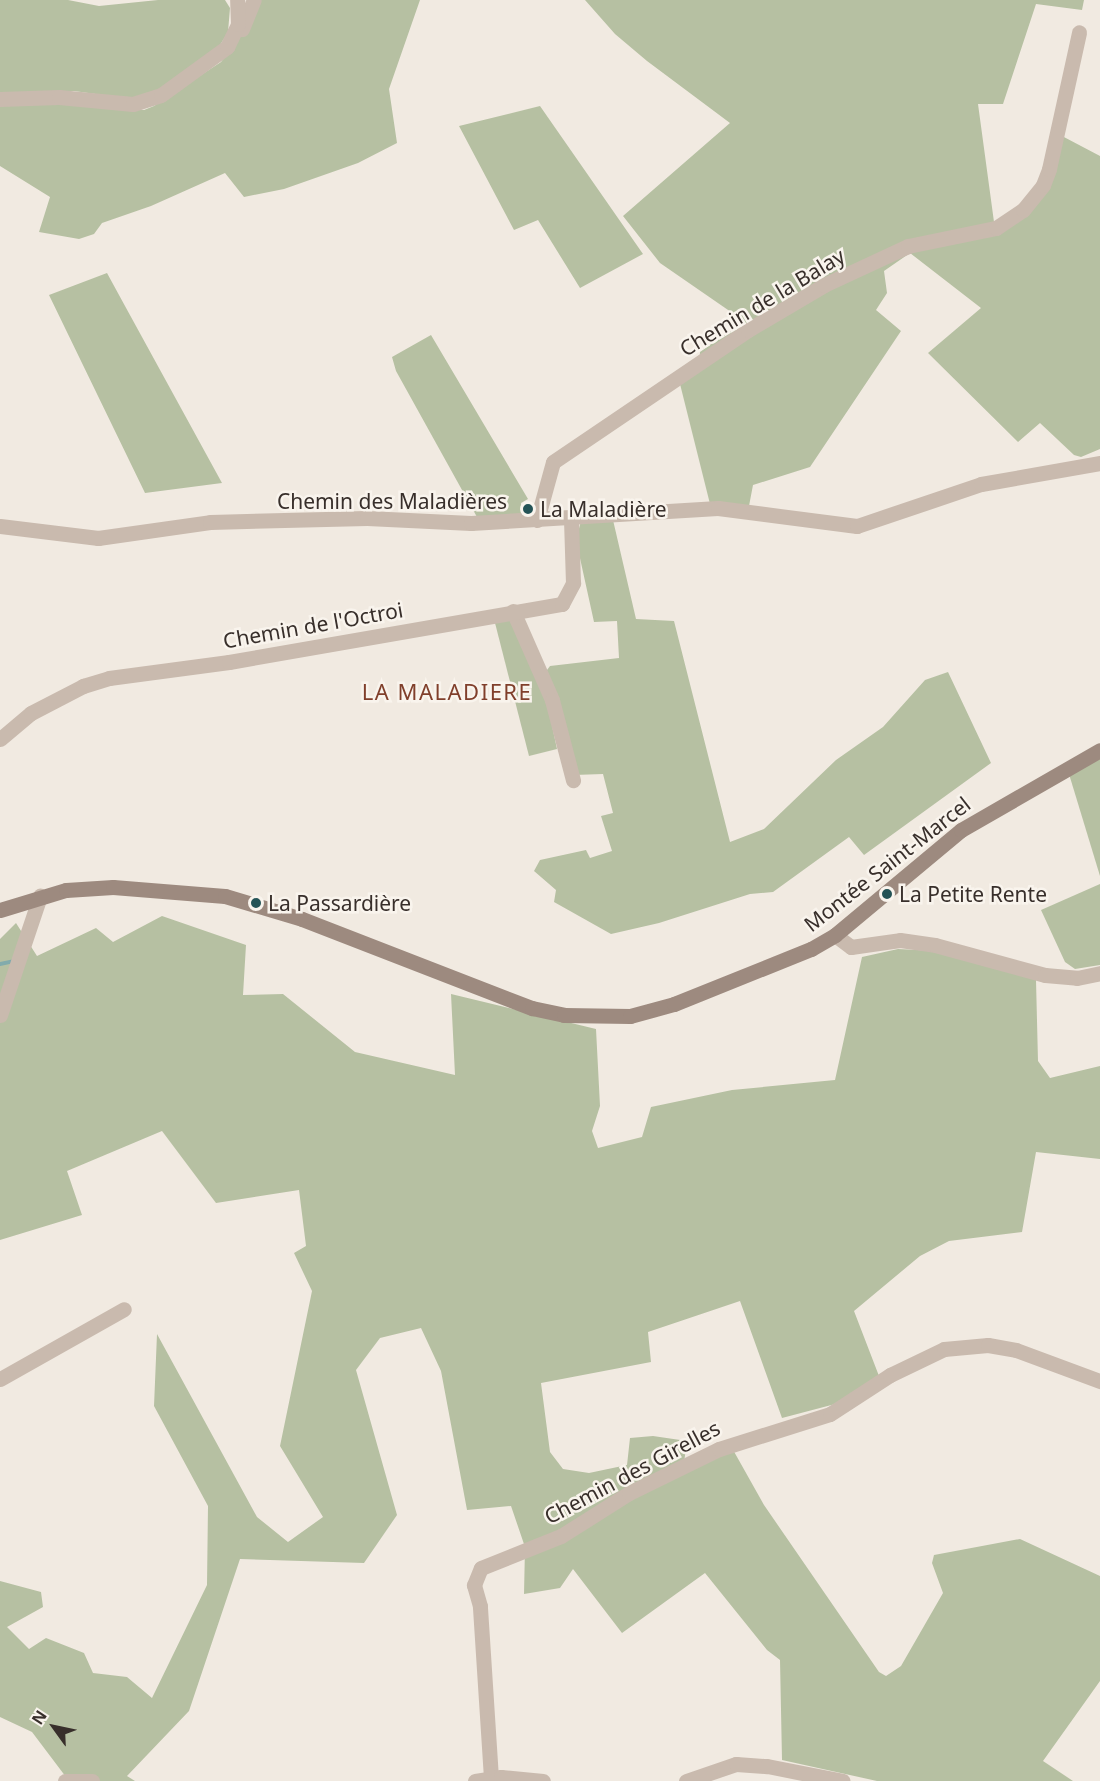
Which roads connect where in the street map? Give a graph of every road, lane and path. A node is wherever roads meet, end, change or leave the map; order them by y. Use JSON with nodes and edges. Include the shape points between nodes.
{"nodes":[{"id":1,"x":237,"y":0,"type":"edge"},
{"id":2,"x":254,"y":0,"type":"edge"},
{"id":3,"x":1078,"y":32,"type":"dead end"},
{"id":4,"x":232,"y":40,"type":"junction"},
{"id":5,"x":0,"y":99,"type":"edge"},
{"id":6,"x":1099,"y":462,"type":"edge"},
{"id":7,"x":571,"y":518,"type":"junction"},
{"id":8,"x":537,"y":520,"type":"junction"},
{"id":9,"x":0,"y":526,"type":"edge"},
{"id":10,"x":513,"y":611,"type":"junction"},
{"id":11,"x":0,"y":739,"type":"edge"},
{"id":12,"x":1100,"y":750,"type":"edge"},
{"id":13,"x":573,"y":780,"type":"dead end"},
{"id":14,"x":40,"y":896,"type":"junction"},
{"id":15,"x":0,"y":910,"type":"edge"},
{"id":16,"x":835,"y":935,"type":"junction"},
{"id":17,"x":1100,"y":973,"type":"edge"},
{"id":18,"x":0,"y":1015,"type":"edge"},
{"id":19,"x":124,"y":1309,"type":"dead end"},
{"id":20,"x":0,"y":1379,"type":"edge"},
{"id":21,"x":1100,"y":1382,"type":"edge"},
{"id":22,"x":491,"y":1778,"type":"junction"},
{"id":23,"x":65,"y":1781,"type":"edge"},
{"id":24,"x":92,"y":1781,"type":"edge"},
{"id":25,"x":475,"y":1781,"type":"edge"},
{"id":26,"x":543,"y":1781,"type":"edge"},
{"id":27,"x":686,"y":1781,"type":"edge"},
{"id":28,"x":843,"y":1781,"type":"edge"}],
"edges":[{"from":1,"to":4,"type":"street","via":[[238,24]]},
{"from":2,"to":4,"type":"street","via":[[246,24]]},
{"from":3,"to":8,"type":"street","name":"Chemin de la Balay","via":[[1049,169],[1043,185],[1023,210],[996,228],[908,246],[824,285],[748,330],[553,462]]},
{"from":4,"to":5,"type":"street","via":[[188,79],[161,95],[133,104],[59,97]]},
{"from":6,"to":7,"type":"street","name":"Chemin des Maladières","via":[[981,484],[868,524],[718,508]]},
{"from":7,"to":8,"type":"street","name":"Chemin des Maladières"},
{"from":7,"to":10,"type":"street","name":"Chemin de l'Octroi","via":[[573,583],[569,595],[561,604]]},
{"from":8,"to":9,"type":"street","name":"Chemin des Maladières","via":[[471,523],[367,518],[210,522],[98,538]]},
{"from":10,"to":11,"type":"street","name":"Chemin de l'Octroi","via":[[229,662],[109,678],[83,686],[31,713]]},
{"from":10,"to":13,"type":"street","via":[[549,694]]},
{"from":12,"to":16,"type":"main road","name":"Montée Saint-Marcel","via":[[961,830]]},
{"from":14,"to":15,"type":"main road","name":"Montée Saint-Marcel"},
{"from":14,"to":16,"type":"main road","name":"Montée Saint-Marcel","via":[[113,886],[233,897],[302,919],[532,1008],[606,1018],[630,1016],[685,1000],[763,970]]},
{"from":14,"to":18,"type":"street"},
{"from":16,"to":17,"type":"street","via":[[851,947],[900,940],[934,945],[1045,975],[1077,978]]},
{"from":19,"to":20,"type":"street"},
{"from":21,"to":22,"type":"street","name":"Chemin des Girelles","via":[[1016,1350],[988,1345],[944,1349],[899,1370],[830,1413],[719,1449],[629,1493],[561,1536],[481,1568],[474,1586],[480,1606]]},
{"from":22,"to":25,"type":"street"},
{"from":22,"to":26,"type":"street"},
{"from":23,"to":24,"type":"street"},
{"from":27,"to":28,"type":"street","via":[[736,1764]]}]}
